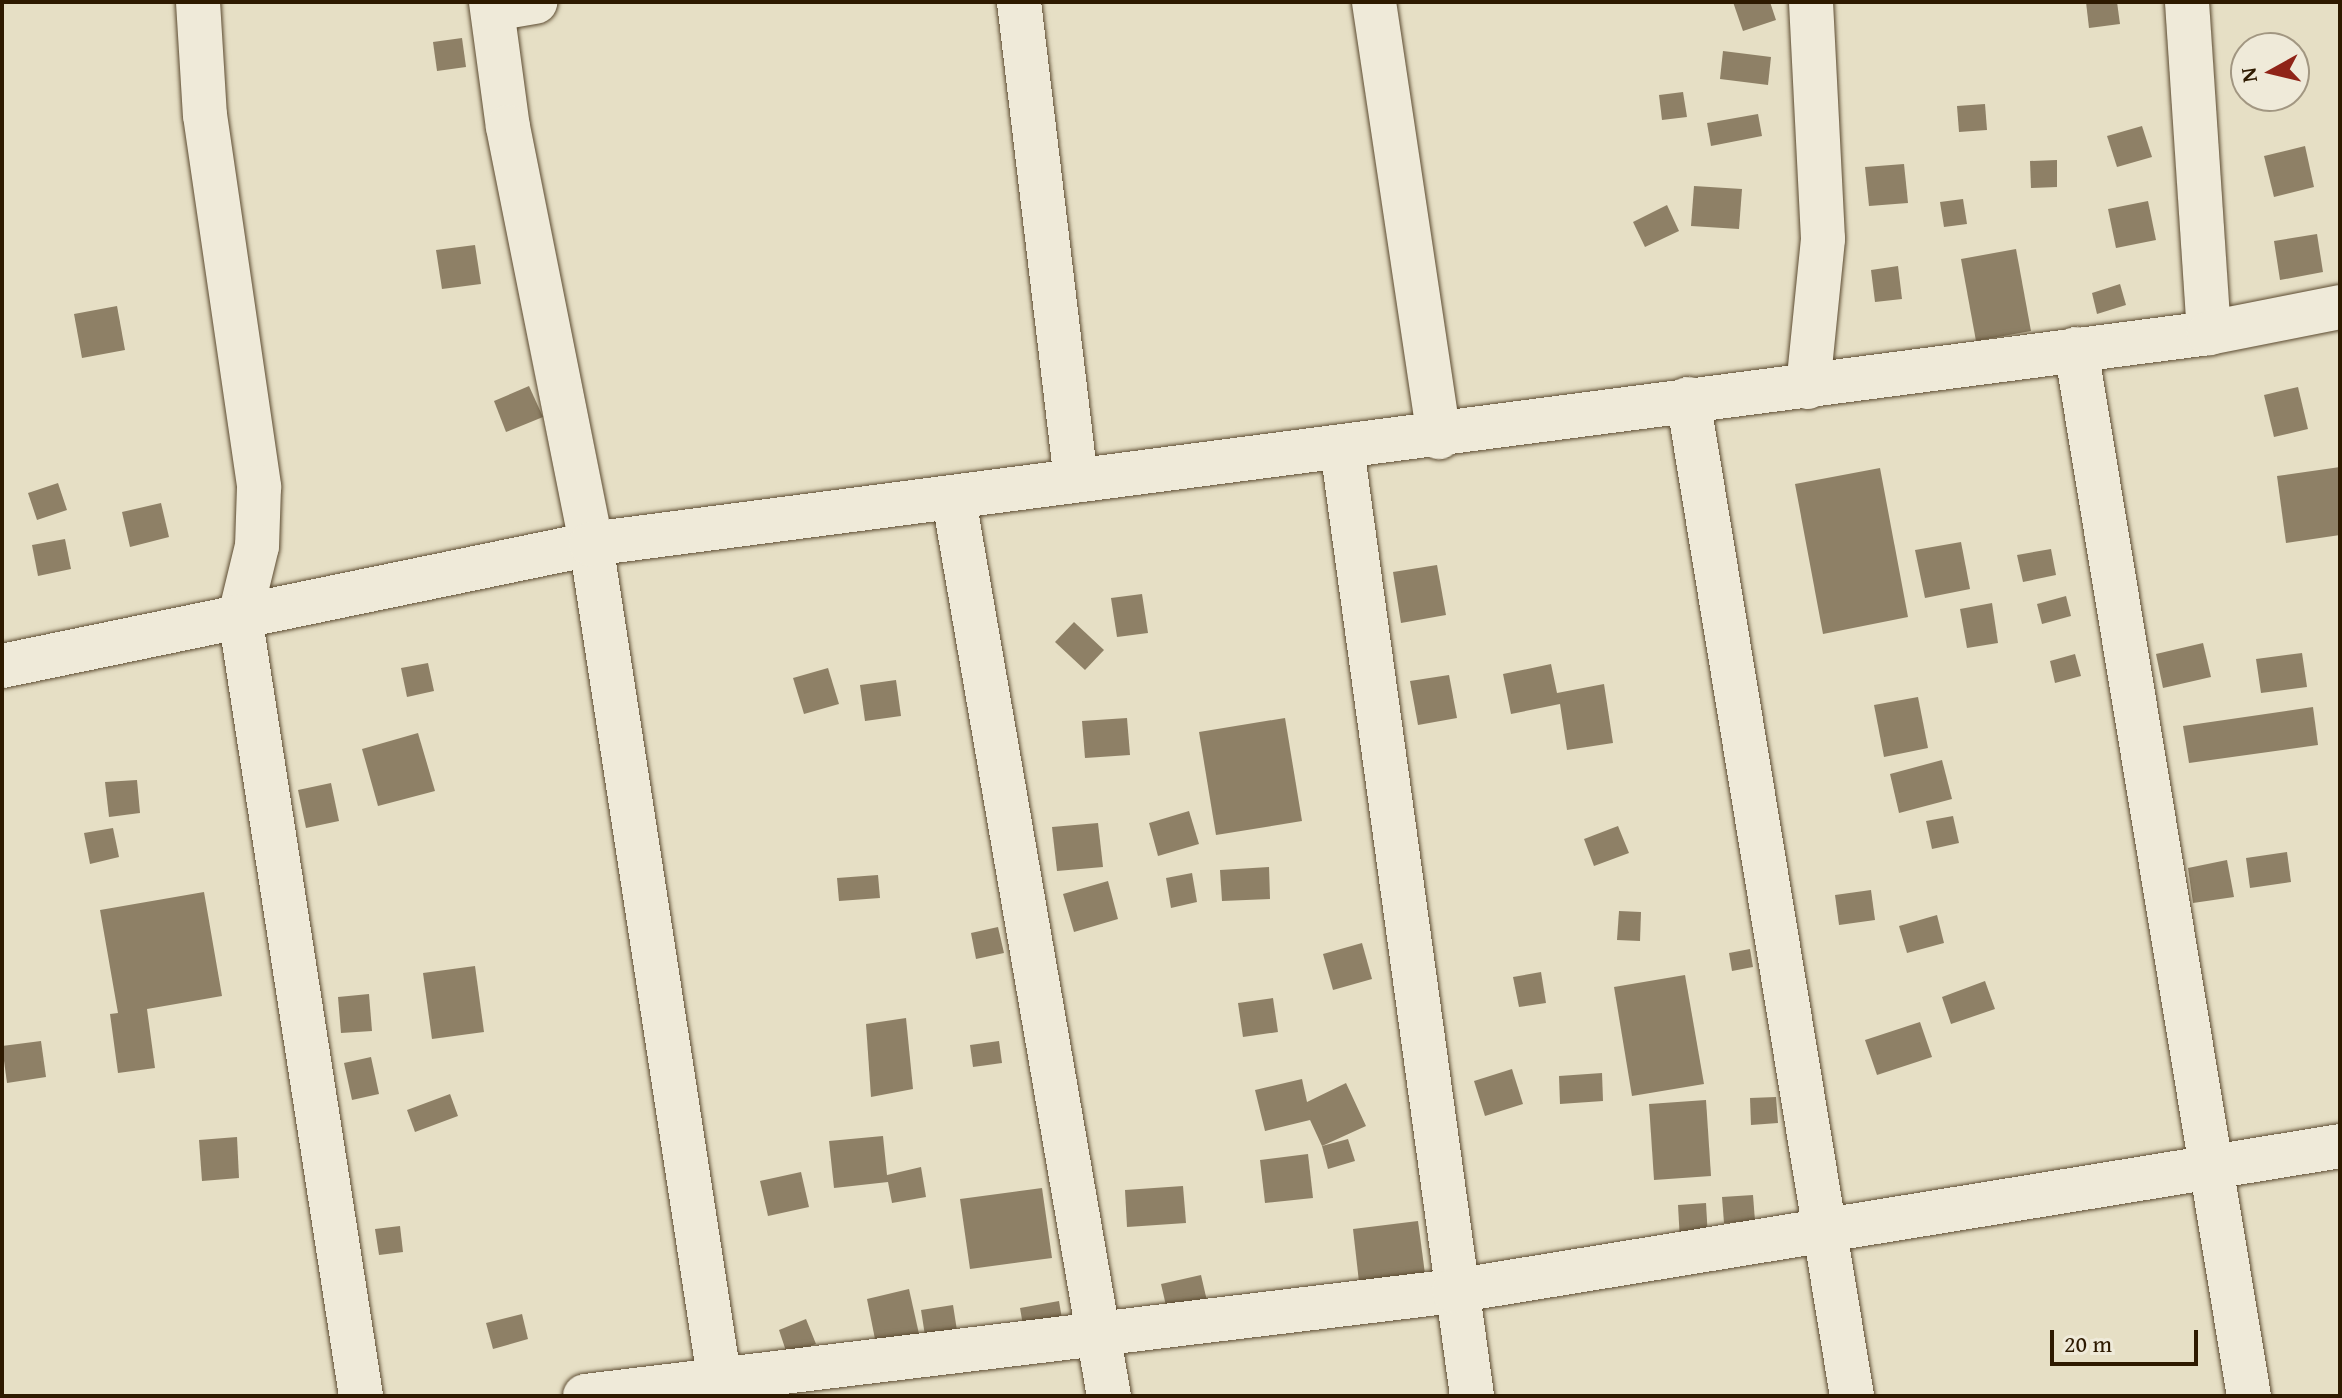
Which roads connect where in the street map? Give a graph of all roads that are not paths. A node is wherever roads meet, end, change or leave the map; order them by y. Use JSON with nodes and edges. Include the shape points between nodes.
{"nodes":[{"id":1,"x":198,"y":2,"type":"edge"},
{"id":2,"x":535,"y":2,"type":"edge"},
{"id":3,"x":1019,"y":2,"type":"edge"},
{"id":4,"x":1374,"y":2,"type":"edge"},
{"id":5,"x":1811,"y":2,"type":"edge"},
{"id":6,"x":2187,"y":2,"type":"edge"},
{"id":7,"x":492,"y":5,"type":"edge"},
{"id":8,"x":2340,"y":307,"type":"edge"},
{"id":9,"x":2209,"y":333,"type":"junction"},
{"id":10,"x":2076,"y":349,"type":"junction"},
{"id":11,"x":1808,"y":387,"type":"junction"},
{"id":12,"x":1688,"y":399,"type":"junction"},
{"id":13,"x":1439,"y":437,"type":"junction"},
{"id":14,"x":1342,"y":448,"type":"junction"},
{"id":15,"x":1076,"y":480,"type":"junction"},
{"id":16,"x":954,"y":500,"type":"junction"},
{"id":17,"x":591,"y":544,"type":"junction"},
{"id":18,"x":240,"y":616,"type":"junction"},
{"id":19,"x":2,"y":666,"type":"edge"},
{"id":20,"x":2340,"y":1146,"type":"edge"},
{"id":21,"x":2212,"y":1163,"type":"junction"},
{"id":22,"x":1825,"y":1230,"type":"junction"},
{"id":23,"x":1454,"y":1291,"type":"junction"},
{"id":24,"x":1102,"y":1333,"type":"junction"},
{"id":25,"x":720,"y":1386,"type":"edge"},
{"id":26,"x":361,"y":1396,"type":"edge"},
{"id":27,"x":585,"y":1396,"type":"edge"},
{"id":28,"x":1109,"y":1396,"type":"edge"},
{"id":29,"x":1472,"y":1396,"type":"edge"},
{"id":30,"x":1852,"y":1396,"type":"edge"},
{"id":31,"x":2249,"y":1396,"type":"edge"}],
"edges":[{"from":1,"to":18,"type":"street","via":[[205,115],[259,487],[257,546]]},
{"from":2,"to":7,"type":"street"},
{"from":3,"to":15,"type":"street"},
{"from":4,"to":13,"type":"street"},
{"from":5,"to":11,"type":"street","via":[[1823,239]]},
{"from":6,"to":9,"type":"street"},
{"from":7,"to":17,"type":"street","via":[[508,127]]},
{"from":8,"to":9,"type":"street"},
{"from":9,"to":10,"type":"street"},
{"from":10,"to":11,"type":"street"},
{"from":10,"to":21,"type":"street"},
{"from":11,"to":12,"type":"street"},
{"from":12,"to":13,"type":"street"},
{"from":12,"to":22,"type":"street"},
{"from":13,"to":14,"type":"street"},
{"from":14,"to":15,"type":"street"},
{"from":14,"to":23,"type":"street"},
{"from":15,"to":16,"type":"street"},
{"from":16,"to":17,"type":"street"},
{"from":16,"to":24,"type":"street"},
{"from":17,"to":18,"type":"street"},
{"from":17,"to":25,"type":"street"},
{"from":18,"to":19,"type":"street"},
{"from":18,"to":26,"type":"street"},
{"from":20,"to":21,"type":"street"},
{"from":21,"to":22,"type":"street"},
{"from":21,"to":31,"type":"street"},
{"from":22,"to":23,"type":"street"},
{"from":22,"to":30,"type":"street"},
{"from":23,"to":24,"type":"street"},
{"from":23,"to":29,"type":"street"},
{"from":24,"to":25,"type":"street"},
{"from":24,"to":28,"type":"street"},
{"from":25,"to":27,"type":"street"}]}
